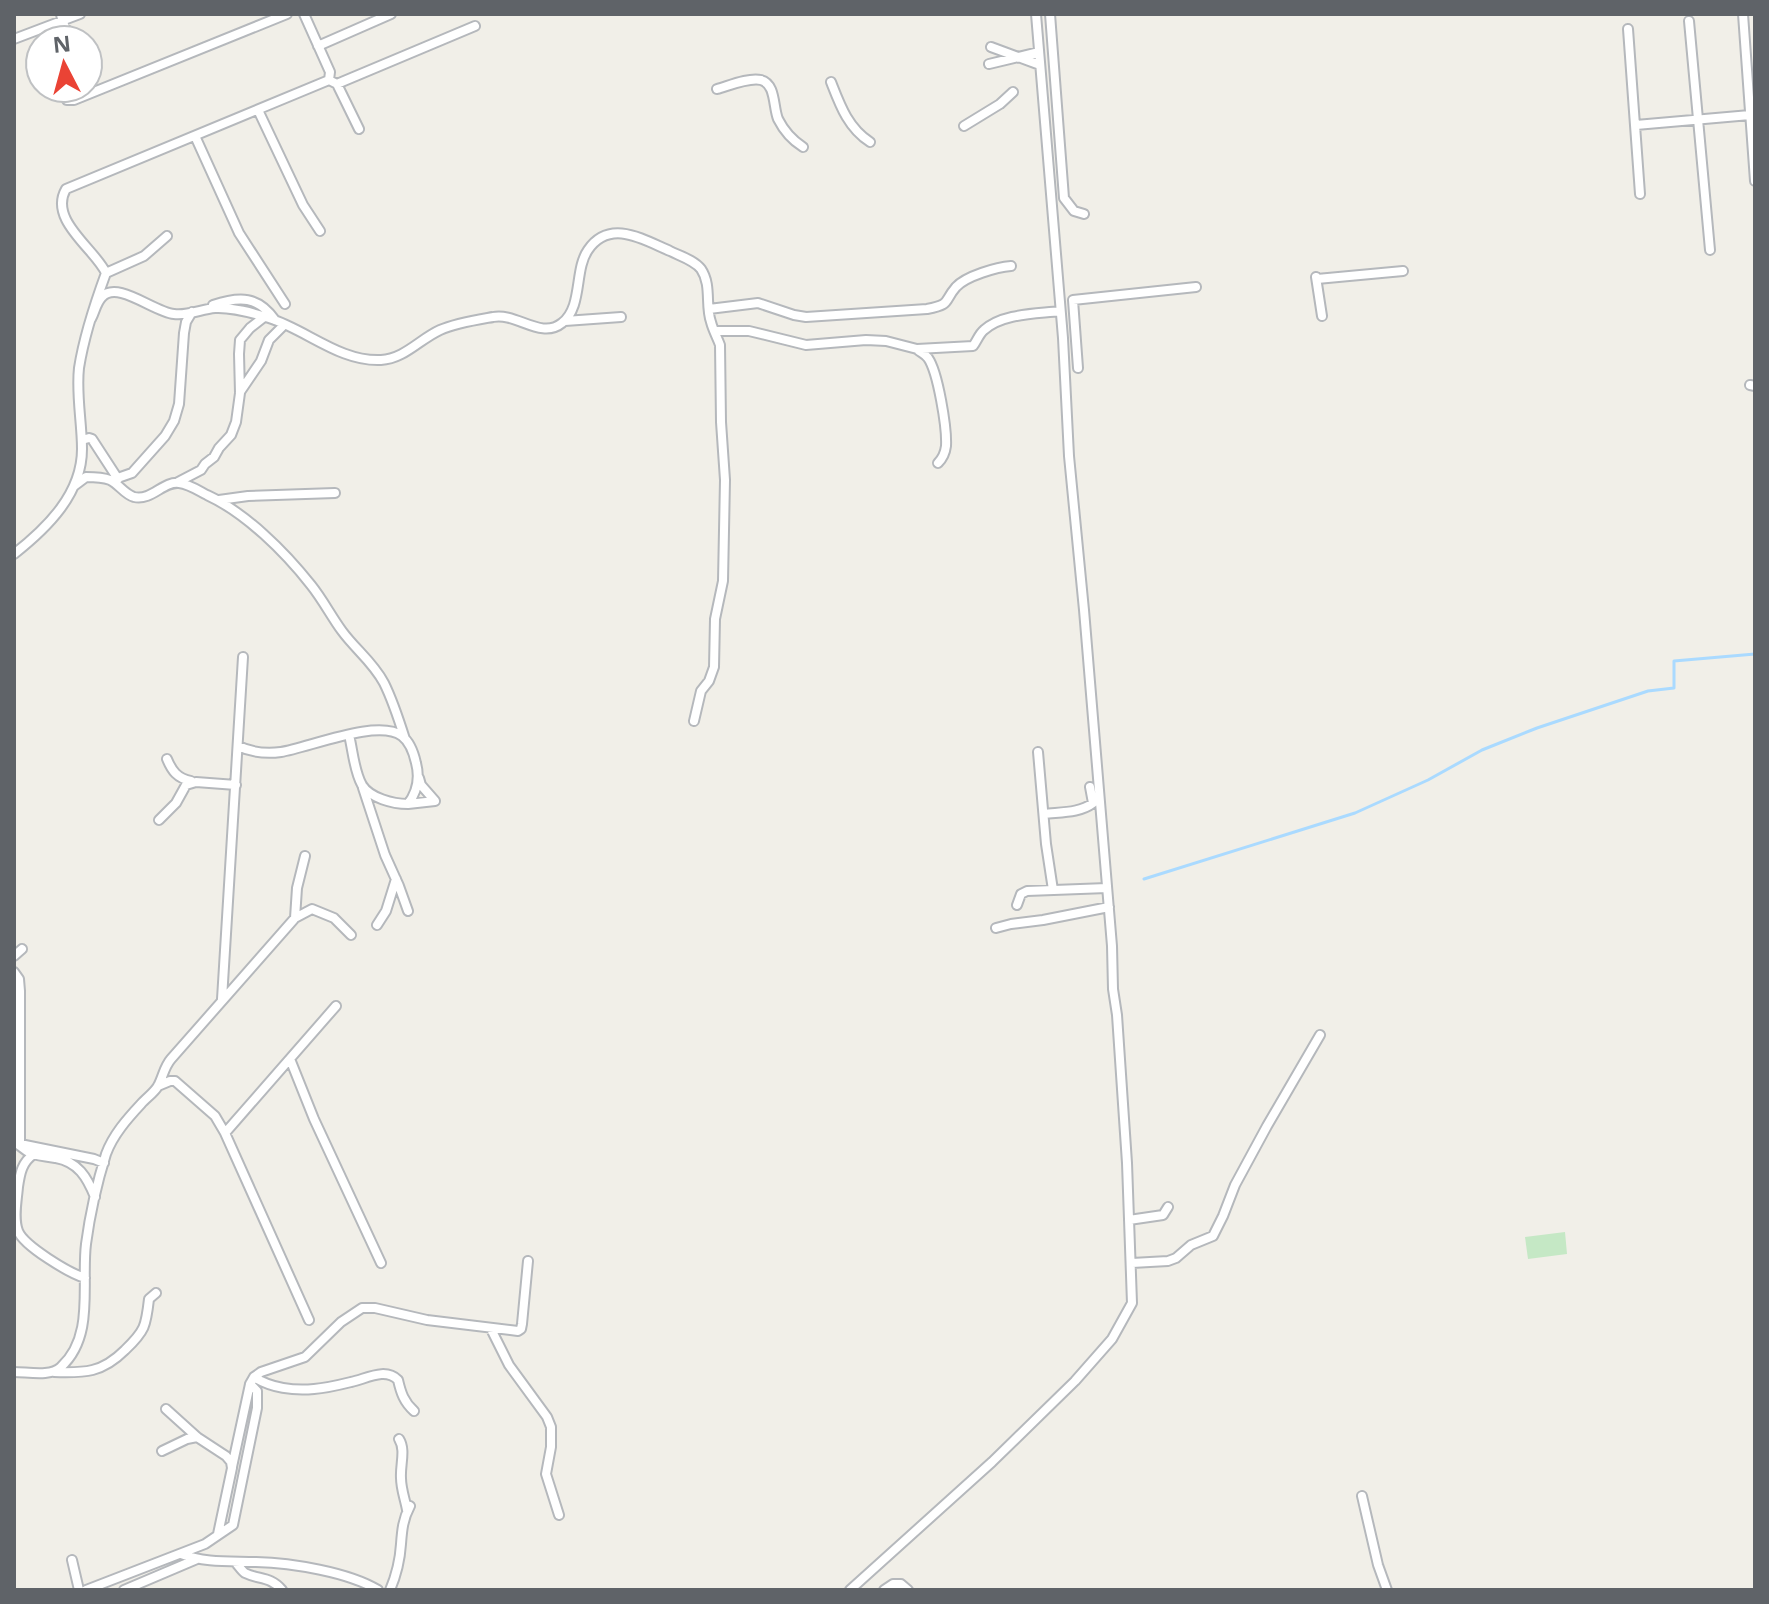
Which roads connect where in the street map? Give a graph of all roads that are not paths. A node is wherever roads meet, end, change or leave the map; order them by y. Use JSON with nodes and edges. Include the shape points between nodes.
{"nodes":[{"id":1,"x":80,"y":14,"type":"edge"},
{"id":2,"x":287,"y":14,"type":"edge"},
{"id":3,"x":304,"y":14,"type":"edge"},
{"id":4,"x":391,"y":14,"type":"edge"},
{"id":5,"x":1036,"y":14,"type":"edge"},
{"id":6,"x":1050,"y":14,"type":"edge"},
{"id":7,"x":1743,"y":14,"type":"edge"},
{"id":8,"x":62,"y":18,"type":"edge"},
{"id":9,"x":1689,"y":21,"type":"dead end"},
{"id":10,"x":475,"y":26,"type":"dead end"},
{"id":11,"x":1628,"y":29,"type":"dead end"},
{"id":12,"x":14,"y":39,"type":"edge"},
{"id":13,"x":318,"y":46,"type":"junction"},
{"id":14,"x":991,"y":47,"type":"dead end"},
{"id":15,"x":1039,"y":52,"type":"junction"},
{"id":16,"x":1019,"y":56,"type":"junction"},
{"id":17,"x":989,"y":64,"type":"dead end"},
{"id":18,"x":1040,"y":65,"type":"junction"},
{"id":19,"x":333,"y":82,"type":"junction"},
{"id":20,"x":831,"y":82,"type":"dead end"},
{"id":21,"x":104,"y":88,"type":"edge"},
{"id":22,"x":717,"y":89,"type":"dead end"},
{"id":23,"x":1013,"y":92,"type":"dead end"},
{"id":24,"x":258,"y":110,"type":"junction"},
{"id":25,"x":1750,"y":115,"type":"junction"},
{"id":26,"x":1697,"y":119,"type":"junction"},
{"id":27,"x":1636,"y":125,"type":"junction"},
{"id":28,"x":964,"y":126,"type":"dead end"},
{"id":29,"x":359,"y":129,"type":"dead end"},
{"id":30,"x":195,"y":136,"type":"junction"},
{"id":31,"x":870,"y":142,"type":"dead end"},
{"id":32,"x":803,"y":147,"type":"dead end"},
{"id":33,"x":1755,"y":181,"type":"edge"},
{"id":34,"x":1640,"y":194,"type":"dead end"},
{"id":35,"x":1084,"y":214,"type":"dead end"},
{"id":36,"x":320,"y":231,"type":"dead end"},
{"id":37,"x":167,"y":236,"type":"dead end"},
{"id":38,"x":1710,"y":250,"type":"dead end"},
{"id":39,"x":1011,"y":266,"type":"dead end"},
{"id":40,"x":1403,"y":271,"type":"dead end"},
{"id":41,"x":106,"y":273,"type":"junction"},
{"id":42,"x":101,"y":284,"type":"junction"},
{"id":43,"x":1196,"y":287,"type":"dead end"},
{"id":44,"x":104,"y":294,"type":"junction"},
{"id":45,"x":285,"y":304,"type":"dead end"},
{"id":46,"x":709,"y":309,"type":"junction"},
{"id":47,"x":197,"y":311,"type":"junction"},
{"id":48,"x":1060,"y":311,"type":"junction"},
{"id":49,"x":1322,"y":316,"type":"dead end"},
{"id":50,"x":264,"y":317,"type":"junction"},
{"id":51,"x":621,"y":317,"type":"dead end"},
{"id":52,"x":91,"y":319,"type":"junction"},
{"id":53,"x":564,"y":321,"type":"junction"},
{"id":54,"x":280,"y":322,"type":"junction"},
{"id":55,"x":715,"y":331,"type":"junction"},
{"id":56,"x":917,"y":349,"type":"junction"},
{"id":57,"x":1078,"y":368,"type":"dead end"},
{"id":58,"x":240,"y":393,"type":"junction"},
{"id":59,"x":82,"y":440,"type":"junction"},
{"id":60,"x":938,"y":463,"type":"dead end"},
{"id":61,"x":115,"y":480,"type":"junction"},
{"id":62,"x":178,"y":482,"type":"junction"},
{"id":63,"x":73,"y":488,"type":"junction"},
{"id":64,"x":335,"y":493,"type":"dead end"},
{"id":65,"x":219,"y":500,"type":"junction"},
{"id":66,"x":14,"y":554,"type":"edge"},
{"id":67,"x":243,"y":657,"type":"dead end"},
{"id":68,"x":694,"y":721,"type":"dead end"},
{"id":69,"x":349,"y":735,"type":"junction"},
{"id":70,"x":405,"y":739,"type":"junction"},
{"id":71,"x":238,"y":746,"type":"junction"},
{"id":72,"x":1038,"y":752,"type":"dead end"},
{"id":73,"x":167,"y":759,"type":"dead end"},
{"id":74,"x":175,"y":774,"type":"junction"},
{"id":75,"x":418,"y":776,"type":"junction"},
{"id":76,"x":196,"y":782,"type":"junction"},
{"id":77,"x":361,"y":784,"type":"junction"},
{"id":78,"x":186,"y":785,"type":"junction"},
{"id":79,"x":236,"y":785,"type":"junction"},
{"id":80,"x":1090,"y":787,"type":"dead end"},
{"id":81,"x":1096,"y":800,"type":"junction"},
{"id":82,"x":408,"y":804,"type":"junction"},
{"id":83,"x":1044,"y":814,"type":"junction"},
{"id":84,"x":159,"y":820,"type":"dead end"},
{"id":85,"x":305,"y":856,"type":"dead end"},
{"id":86,"x":396,"y":879,"type":"junction"},
{"id":87,"x":1107,"y":888,"type":"junction"},
{"id":88,"x":1053,"y":890,"type":"junction"},
{"id":89,"x":296,"y":903,"type":"junction"},
{"id":90,"x":1017,"y":905,"type":"dead end"},
{"id":91,"x":1109,"y":907,"type":"junction"},
{"id":92,"x":312,"y":909,"type":"junction"},
{"id":93,"x":408,"y":911,"type":"dead end"},
{"id":94,"x":295,"y":918,"type":"junction"},
{"id":95,"x":377,"y":925,"type":"dead end"},
{"id":96,"x":996,"y":928,"type":"dead end"},
{"id":97,"x":351,"y":935,"type":"dead end"},
{"id":98,"x":22,"y":949,"type":"dead end"},
{"id":99,"x":14,"y":956,"type":"edge"},
{"id":100,"x":14,"y":972,"type":"edge"},
{"id":101,"x":222,"y":999,"type":"junction"},
{"id":102,"x":336,"y":1006,"type":"dead end"},
{"id":103,"x":1320,"y":1035,"type":"dead end"},
{"id":104,"x":290,"y":1059,"type":"junction"},
{"id":105,"x":158,"y":1086,"type":"junction"},
{"id":106,"x":225,"y":1133,"type":"junction"},
{"id":107,"x":17,"y":1143,"type":"edge"},
{"id":108,"x":34,"y":1154,"type":"junction"},
{"id":109,"x":104,"y":1163,"type":"junction"},
{"id":110,"x":95,"y":1198,"type":"junction"},
{"id":111,"x":1168,"y":1207,"type":"dead end"},
{"id":112,"x":1129,"y":1220,"type":"junction"},
{"id":113,"x":528,"y":1261,"type":"dead end"},
{"id":114,"x":381,"y":1263,"type":"dead end"},
{"id":115,"x":1132,"y":1263,"type":"junction"},
{"id":116,"x":85,"y":1278,"type":"junction"},
{"id":117,"x":156,"y":1293,"type":"dead end"},
{"id":118,"x":309,"y":1320,"type":"dead end"},
{"id":119,"x":491,"y":1329,"type":"junction"},
{"id":120,"x":14,"y":1372,"type":"edge"},
{"id":121,"x":53,"y":1372,"type":"junction"},
{"id":122,"x":252,"y":1381,"type":"junction"},
{"id":123,"x":166,"y":1409,"type":"dead end"},
{"id":124,"x":414,"y":1411,"type":"dead end"},
{"id":125,"x":197,"y":1437,"type":"junction"},
{"id":126,"x":399,"y":1439,"type":"dead end"},
{"id":127,"x":162,"y":1451,"type":"dead end"},
{"id":128,"x":232,"y":1468,"type":"junction"},
{"id":129,"x":1362,"y":1496,"type":"dead end"},
{"id":130,"x":559,"y":1515,"type":"dead end"},
{"id":131,"x":217,"y":1534,"type":"junction"},
{"id":132,"x":181,"y":1554,"type":"junction"},
{"id":133,"x":199,"y":1559,"type":"junction"},
{"id":134,"x":72,"y":1560,"type":"dead end"},
{"id":135,"x":236,"y":1563,"type":"junction"},
{"id":136,"x":136,"y":1588,"type":"edge"},
{"id":137,"x":79,"y":1590,"type":"edge"},
{"id":138,"x":86,"y":1590,"type":"edge"},
{"id":139,"x":124,"y":1590,"type":"edge"},
{"id":140,"x":282,"y":1590,"type":"edge"},
{"id":141,"x":378,"y":1590,"type":"edge"},
{"id":142,"x":390,"y":1590,"type":"edge"},
{"id":143,"x":850,"y":1590,"type":"edge"},
{"id":144,"x":884,"y":1590,"type":"edge"},
{"id":145,"x":908,"y":1590,"type":"edge"},
{"id":146,"x":1387,"y":1590,"type":"edge"}],
"edges":[{"from":1,"to":8,"type":"street"},
{"from":2,"to":21,"type":"street"},
{"from":3,"to":13,"type":"street"},
{"from":4,"to":13,"type":"street"},
{"from":5,"to":15,"type":"street"},
{"from":6,"to":35,"type":"street","via":[[1064,198]]},
{"from":7,"to":25,"type":"street"},
{"from":8,"to":12,"type":"street"},
{"from":9,"to":26,"type":"street"},
{"from":10,"to":19,"type":"street"},
{"from":11,"to":27,"type":"street"},
{"from":13,"to":19,"type":"street"},
{"from":14,"to":16,"type":"street"},
{"from":15,"to":16,"type":"street"},
{"from":15,"to":18,"type":"street"},
{"from":16,"to":17,"type":"street"},
{"from":16,"to":18,"type":"street"},
{"from":18,"to":48,"type":"street"},
{"from":19,"to":24,"type":"street"},
{"from":19,"to":29,"type":"street"},
{"from":20,"to":31,"type":"street","via":[[853,128]]},
{"from":22,"to":32,"type":"street","via":[[760,80],[769,85],[779,120]]},
{"from":23,"to":28,"type":"street"},
{"from":24,"to":30,"type":"street"},
{"from":24,"to":36,"type":"street"},
{"from":25,"to":26,"type":"street"},
{"from":25,"to":33,"type":"street"},
{"from":26,"to":27,"type":"street"},
{"from":26,"to":38,"type":"street"},
{"from":27,"to":34,"type":"street"},
{"from":30,"to":41,"type":"street","via":[[63,193],[63,214]]},
{"from":30,"to":45,"type":"street","via":[[239,233]]},
{"from":37,"to":41,"type":"street","via":[[144,256]]},
{"from":39,"to":46,"type":"street","via":[[995,267],[959,283],[946,303],[927,309],[806,317],[758,303]]},
{"from":40,"to":49,"type":"street","via":[[1316,278]]},
{"from":41,"to":42,"type":"street"},
{"from":42,"to":44,"type":"street"},
{"from":42,"to":52,"type":"street"},
{"from":43,"to":57,"type":"street","via":[[1073,300]]},
{"from":44,"to":47,"type":"street","via":[[119,292],[172,314]]},
{"from":44,"to":52,"type":"street"},
{"from":46,"to":53,"type":"street","via":[[700,267],[622,233],[594,243],[586,253],[576,298]]},
{"from":46,"to":55,"type":"street"},
{"from":47,"to":50,"type":"street","via":[[235,309]]},
{"from":47,"to":54,"type":"street","via":[[246,300],[258,302]]},
{"from":47,"to":61,"type":"street","via":[[186,322],[174,421],[132,473]]},
{"from":48,"to":56,"type":"street","via":[[1001,321],[987,327],[973,346]]},
{"from":48,"to":81,"type":"street"},
{"from":50,"to":54,"type":"street"},
{"from":50,"to":58,"type":"street","via":[[240,340]]},
{"from":51,"to":53,"type":"street"},
{"from":52,"to":59,"type":"street","via":[[79,366]]},
{"from":53,"to":54,"type":"street","via":[[550,329],[495,316],[450,326],[385,360],[347,355]]},
{"from":54,"to":58,"type":"street"},
{"from":55,"to":56,"type":"street","via":[[749,331],[806,345],[866,340]]},
{"from":55,"to":68,"type":"street","via":[[720,345],[725,480],[723,581],[715,619],[714,667]]},
{"from":56,"to":60,"type":"street","via":[[934,371],[941,404],[946,446]]},
{"from":58,"to":62,"type":"street","via":[[231,435],[201,470]]},
{"from":59,"to":61,"type":"street","via":[[92,439]]},
{"from":59,"to":63,"type":"street"},
{"from":61,"to":62,"type":"street","via":[[137,498]]},
{"from":61,"to":63,"type":"street","via":[[86,477]]},
{"from":62,"to":65,"type":"street"},
{"from":63,"to":66,"type":"street","via":[[55,517]]},
{"from":64,"to":65,"type":"street"},
{"from":65,"to":70,"type":"street","via":[[251,522],[313,587],[383,680]]},
{"from":67,"to":71,"type":"street"},
{"from":69,"to":70,"type":"street","via":[[385,730]]},
{"from":69,"to":71,"type":"street","via":[[281,752]]},
{"from":69,"to":77,"type":"street"},
{"from":70,"to":75,"type":"street"},
{"from":71,"to":79,"type":"street"},
{"from":72,"to":83,"type":"street"},
{"from":73,"to":74,"type":"street"},
{"from":74,"to":76,"type":"street"},
{"from":74,"to":78,"type":"street"},
{"from":75,"to":82,"type":"street"},
{"from":75,"to":82,"type":"street","via":[[435,801]]},
{"from":76,"to":78,"type":"street"},
{"from":76,"to":79,"type":"street"},
{"from":77,"to":82,"type":"street","via":[[380,798]]},
{"from":77,"to":86,"type":"street"},
{"from":78,"to":84,"type":"street"},
{"from":79,"to":101,"type":"street"},
{"from":80,"to":81,"type":"street"},
{"from":81,"to":83,"type":"street","via":[[1075,811]]},
{"from":81,"to":87,"type":"street"},
{"from":83,"to":88,"type":"street"},
{"from":85,"to":89,"type":"street"},
{"from":86,"to":93,"type":"street"},
{"from":86,"to":95,"type":"street"},
{"from":87,"to":88,"type":"street"},
{"from":87,"to":91,"type":"street"},
{"from":88,"to":90,"type":"street","via":[[1027,891]]},
{"from":89,"to":92,"type":"street"},
{"from":89,"to":94,"type":"street"},
{"from":91,"to":96,"type":"street"},
{"from":91,"to":112,"type":"street"},
{"from":92,"to":94,"type":"street"},
{"from":92,"to":97,"type":"street","via":[[334,918]]},
{"from":94,"to":101,"type":"street"},
{"from":98,"to":99,"type":"street"},
{"from":100,"to":107,"type":"street","via":[[20,991]]},
{"from":101,"to":105,"type":"street","via":[[167,1063]]},
{"from":102,"to":104,"type":"street"},
{"from":103,"to":115,"type":"street","via":[[1235,1185],[1213,1236],[1168,1261]]},
{"from":104,"to":106,"type":"street"},
{"from":104,"to":114,"type":"street"},
{"from":105,"to":106,"type":"street","via":[[175,1081],[215,1116]]},
{"from":105,"to":109,"type":"street","via":[[111,1141]]},
{"from":106,"to":118,"type":"street"},
{"from":107,"to":108,"type":"street"},
{"from":107,"to":109,"type":"street"},
{"from":108,"to":110,"type":"street","via":[[75,1164]]},
{"from":108,"to":116,"type":"street","via":[[21,1169],[17,1230],[58,1266]]},
{"from":109,"to":110,"type":"street"},
{"from":110,"to":116,"type":"street"},
{"from":111,"to":112,"type":"street","via":[[1158,1217]]},
{"from":112,"to":115,"type":"street"},
{"from":113,"to":119,"type":"street","via":[[521,1329]]},
{"from":115,"to":143,"type":"street","via":[[1132,1303],[1112,1339],[1035,1421]]},
{"from":116,"to":121,"type":"street","via":[[79,1341]]},
{"from":117,"to":121,"type":"street","via":[[149,1299],[141,1334],[111,1363],[87,1371]]},
{"from":119,"to":122,"type":"street","via":[[362,1308],[305,1357],[261,1372]]},
{"from":119,"to":130,"type":"street","via":[[551,1427],[546,1474]]},
{"from":120,"to":121,"type":"street"},
{"from":122,"to":124,"type":"street","via":[[316,1389],[390,1374]]},
{"from":122,"to":128,"type":"street"},
{"from":122,"to":131,"type":"street","via":[[257,1408],[233,1525]]},
{"from":123,"to":125,"type":"street"},
{"from":125,"to":127,"type":"street"},
{"from":125,"to":128,"type":"street","via":[[226,1456]]},
{"from":126,"to":142,"type":"street","via":[[402,1492],[409,1508]]},
{"from":128,"to":131,"type":"street"},
{"from":129,"to":146,"type":"street"},
{"from":131,"to":132,"type":"street"},
{"from":132,"to":133,"type":"street"},
{"from":132,"to":138,"type":"street"},
{"from":133,"to":135,"type":"street"},
{"from":133,"to":136,"type":"street"},
{"from":134,"to":137,"type":"street"},
{"from":135,"to":140,"type":"street","via":[[243,1573],[265,1578]]},
{"from":135,"to":141,"type":"street","via":[[293,1565]]},
{"from":136,"to":139,"type":"street"},
{"from":144,"to":145,"type":"street","via":[[901,1584]]}]}
